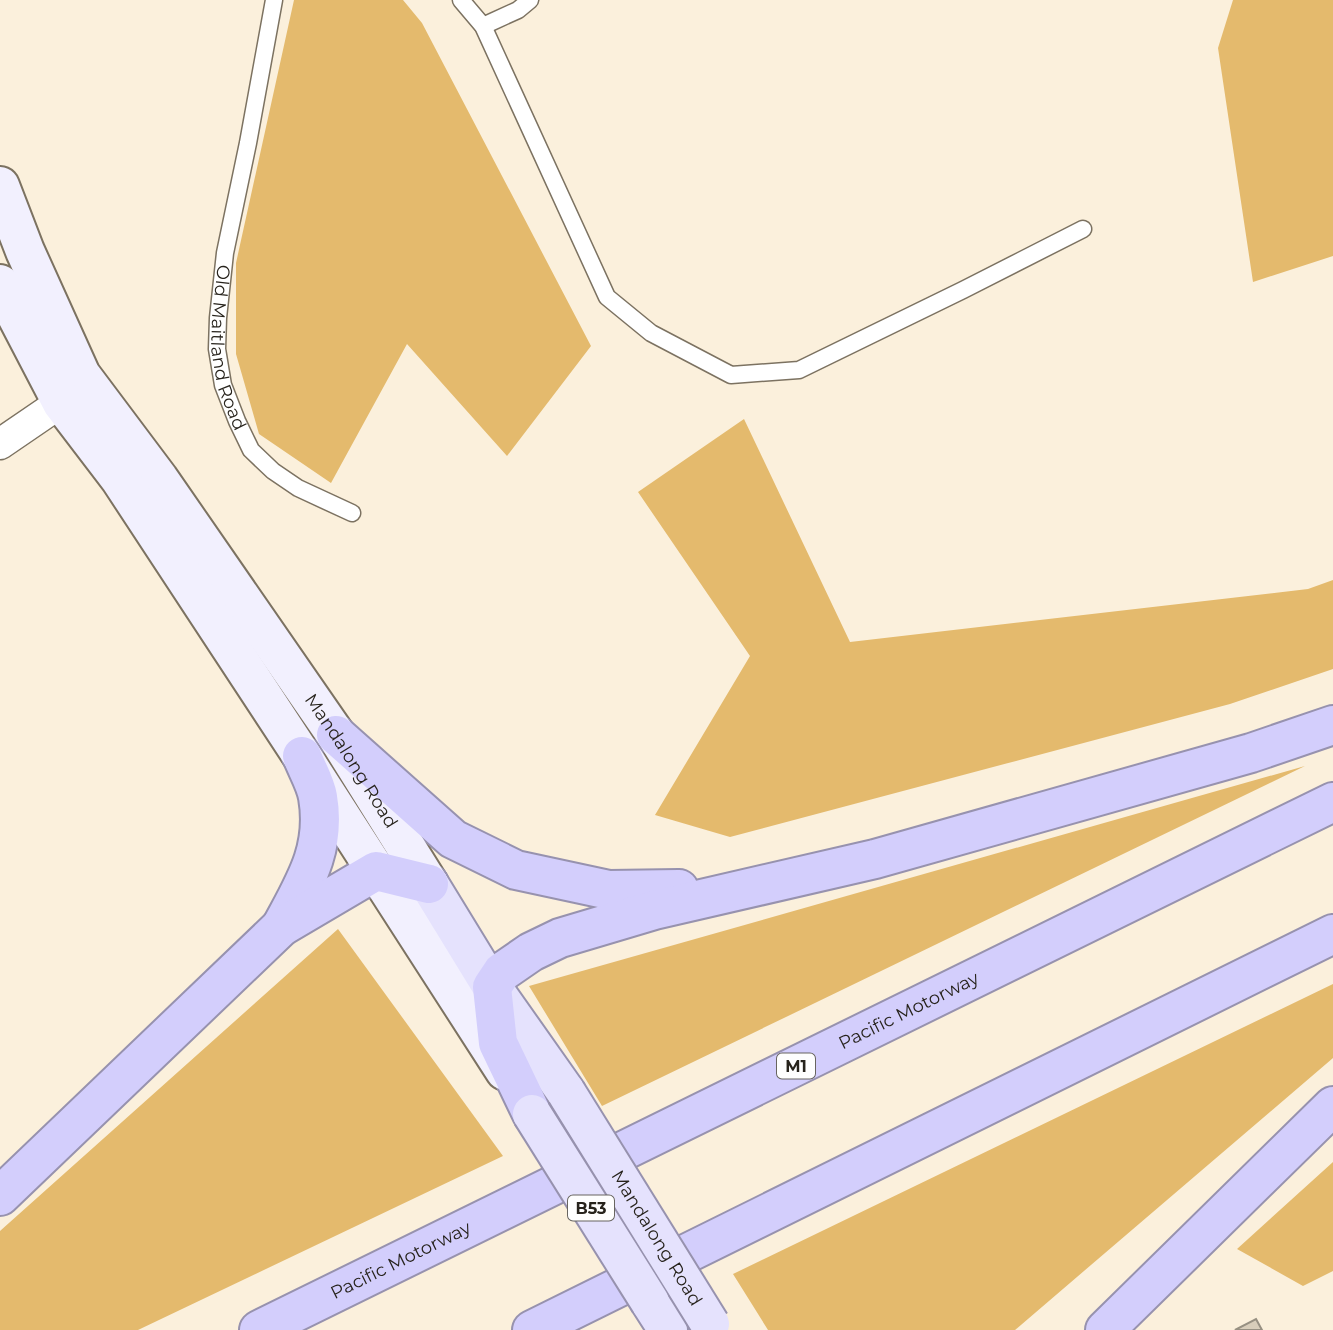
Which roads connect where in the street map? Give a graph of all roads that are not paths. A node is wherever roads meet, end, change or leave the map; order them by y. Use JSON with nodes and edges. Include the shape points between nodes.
{"nodes":[{"id":1,"x":274,"y":0,"type":"edge"},
{"id":2,"x":461,"y":0,"type":"edge"},
{"id":3,"x":530,"y":0,"type":"edge"},
{"id":4,"x":483,"y":26,"type":"junction"},
{"id":5,"x":0,"y":187,"type":"edge"},
{"id":6,"x":1083,"y":229,"type":"dead end"},
{"id":7,"x":0,"y":284,"type":"edge"},
{"id":8,"x":75,"y":393,"type":"junction"},
{"id":9,"x":0,"y":444,"type":"edge"},
{"id":10,"x":352,"y":513,"type":"dead end"},
{"id":11,"x":1333,"y":725,"type":"edge"},
{"id":12,"x":336,"y":735,"type":"junction"},
{"id":13,"x":302,"y":756,"type":"junction"},
{"id":14,"x":1333,"y":802,"type":"edge"},
{"id":15,"x":376,"y":871,"type":"junction"},
{"id":16,"x":429,"y":884,"type":"junction"},
{"id":17,"x":751,"y":887,"type":"junction"},
{"id":18,"x":281,"y":927,"type":"junction"},
{"id":19,"x":1333,"y":934,"type":"edge"},
{"id":20,"x":492,"y":987,"type":"junction"},
{"id":21,"x":1333,"y":1106,"type":"edge"},
{"id":22,"x":532,"y":1114,"type":"junction"},
{"id":23,"x":0,"y":1196,"type":"edge"},
{"id":24,"x":712,"y":1327,"type":"edge"},
{"id":25,"x":259,"y":1330,"type":"edge"},
{"id":26,"x":532,"y":1330,"type":"edge"},
{"id":27,"x":668,"y":1330,"type":"edge"},
{"id":28,"x":1105,"y":1330,"type":"edge"}],
"edges":[{"from":1,"to":10,"type":"lane","name":"Old Maitland Road","via":[[225,253],[217,349],[223,385],[251,450],[298,488]]},
{"from":2,"to":4,"type":"lane"},
{"from":3,"to":4,"type":"lane"},
{"from":4,"to":6,"type":"lane","via":[[607,298],[651,333],[731,375],[799,370]]},
{"from":5,"to":8,"type":"street","name":"Mandalong Road","via":[[81,375]]},
{"from":7,"to":8,"type":"street","name":"Mandalong Road"},
{"from":8,"to":9,"type":"street"},
{"from":8,"to":12,"type":"street","name":"Mandalong Road","via":[[159,479]]},
{"from":8,"to":13,"type":"street","name":"Mandalong Road","via":[[120,479]]},
{"from":11,"to":17,"type":"highway","via":[[1251,753],[875,859]]},
{"from":12,"to":16,"type":"street","name":"Mandalong Road"},
{"from":12,"to":17,"type":"highway","via":[[453,839],[516,870],[609,890]]},
{"from":13,"to":15,"type":"street","name":"Mandalong Road"},
{"from":13,"to":18,"type":"highway","via":[[318,796],[320,834],[311,870]]},
{"from":14,"to":25,"type":"highway","name":"Pacific Motorway","number":"M1"},
{"from":15,"to":16,"type":"highway"},
{"from":15,"to":18,"type":"highway"},
{"from":15,"to":22,"type":"street","name":"Mandalong Road","number":"B53"},
{"from":16,"to":20,"type":"main road","name":"Mandalong Road","number":"B53"},
{"from":17,"to":20,"type":"highway","via":[[560,938],[502,972]]},
{"from":18,"to":23,"type":"highway"},
{"from":19,"to":26,"type":"highway"},
{"from":20,"to":22,"type":"highway","via":[[498,1043]]},
{"from":20,"to":24,"type":"main road","name":"Mandalong Road","number":"B53","bridge":true,"via":[[566,1092]]},
{"from":21,"to":28,"type":"highway"},
{"from":22,"to":27,"type":"main road","name":"Mandalong Road","number":"B53","bridge":true}]}
